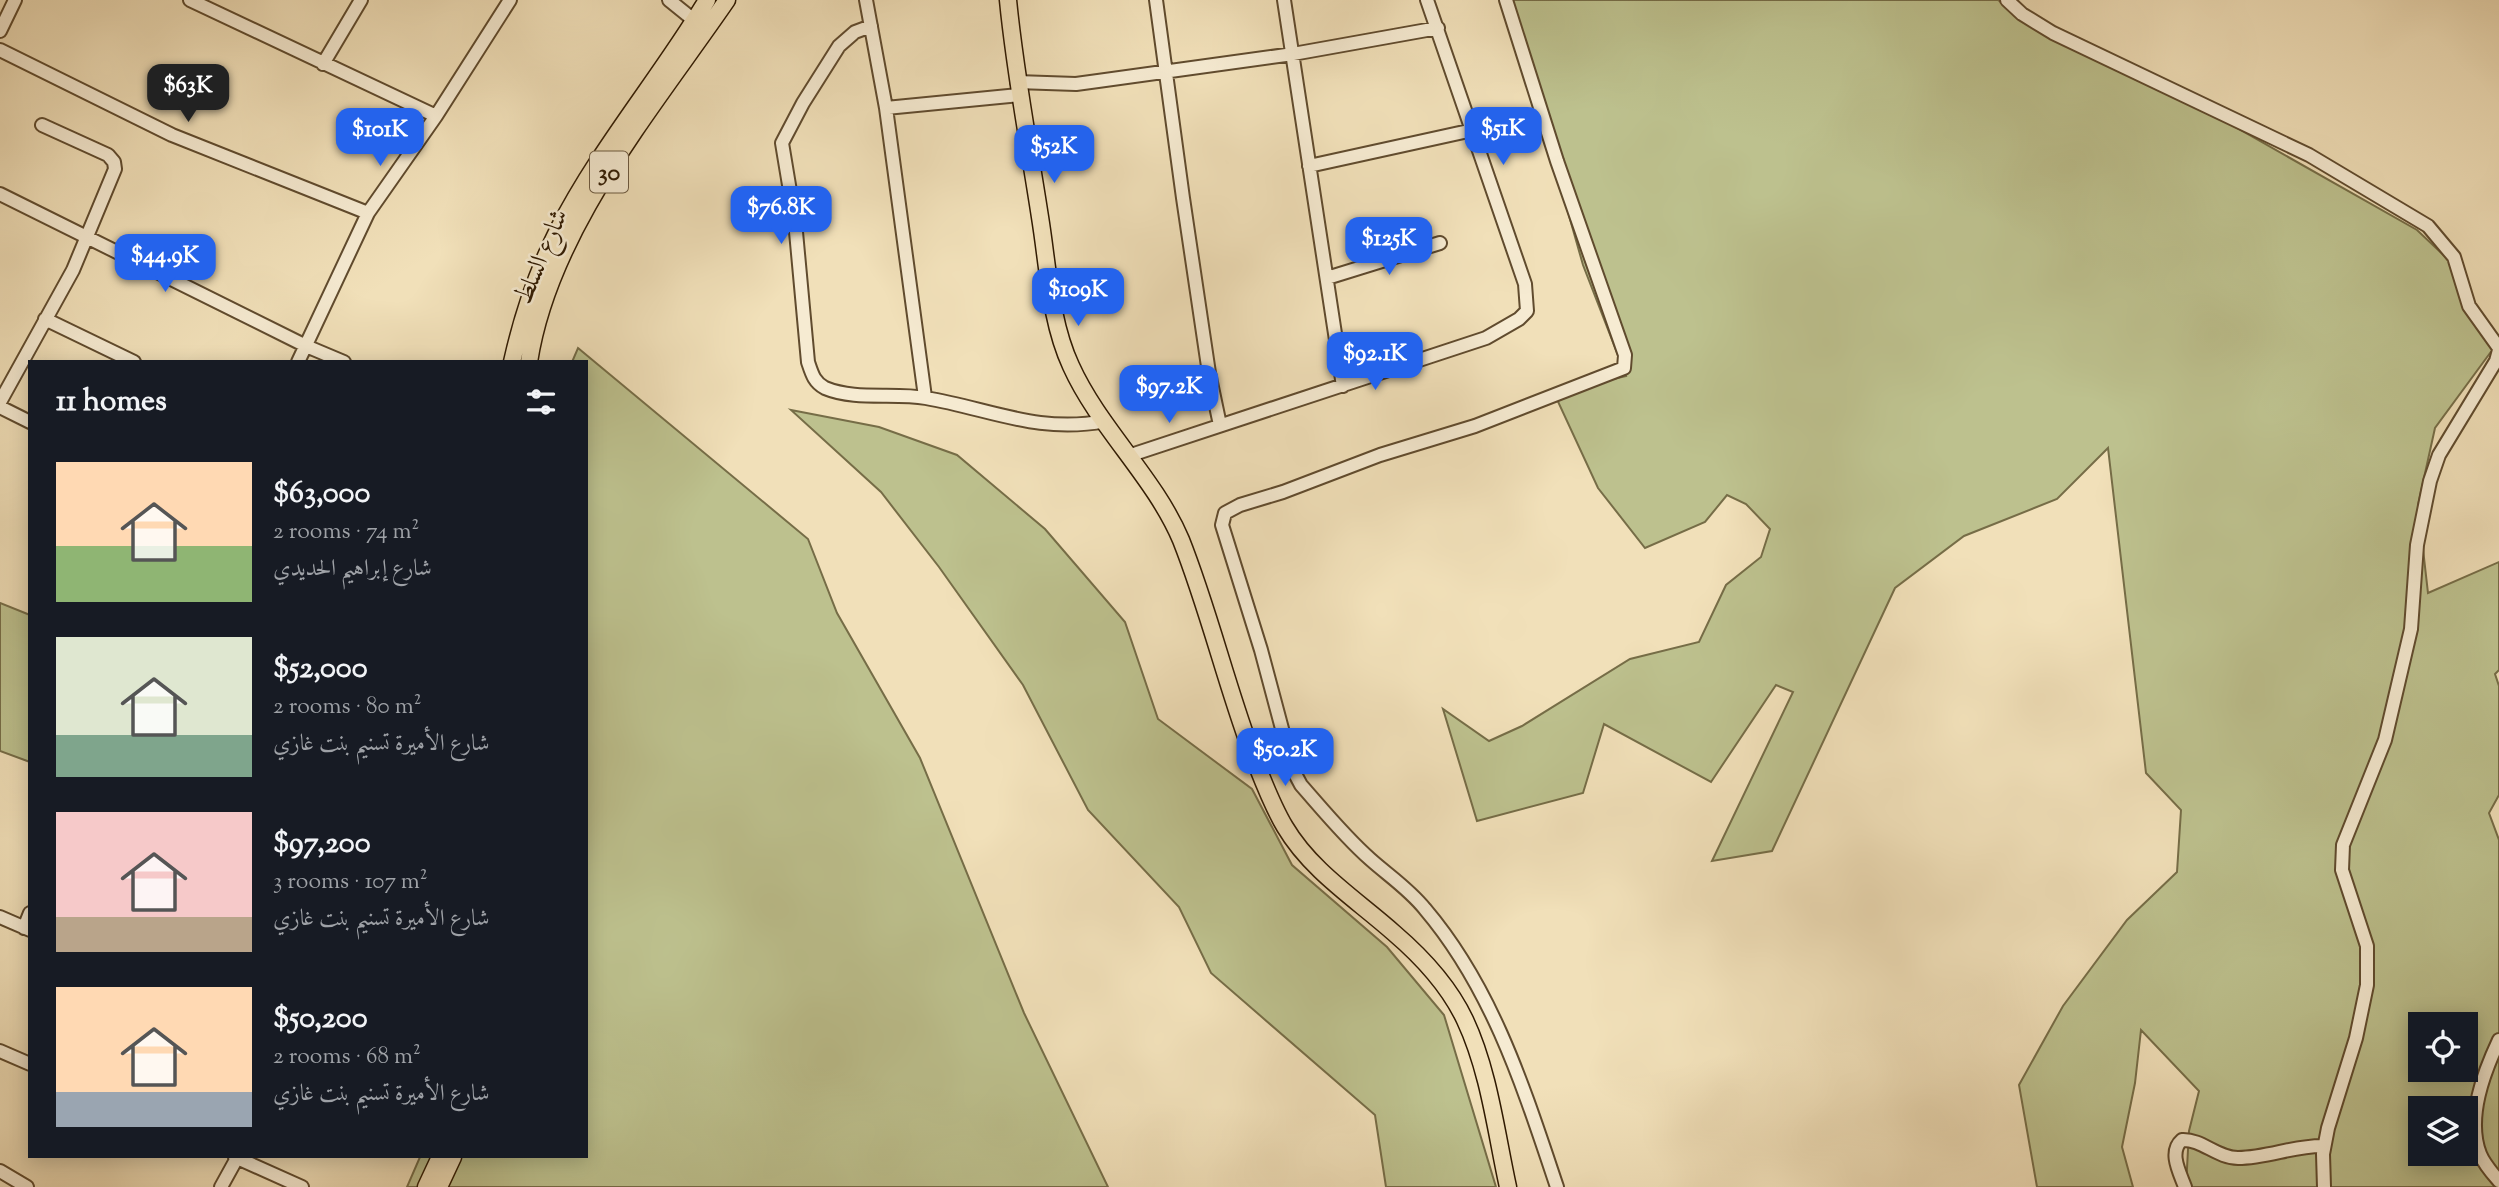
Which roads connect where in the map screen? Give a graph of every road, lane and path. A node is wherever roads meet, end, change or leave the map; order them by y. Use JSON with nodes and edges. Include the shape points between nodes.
{"nodes":[{"id":1,"x":15,"y":0,"type":"edge"},
{"id":2,"x":190,"y":0,"type":"edge"},
{"id":3,"x":361,"y":0,"type":"edge"},
{"id":4,"x":510,"y":0,"type":"edge"},
{"id":5,"x":669,"y":0,"type":"edge"},
{"id":6,"x":707,"y":0,"type":"edge"},
{"id":7,"x":727,"y":0,"type":"edge"},
{"id":8,"x":866,"y":0,"type":"edge"},
{"id":9,"x":1008,"y":0,"type":"edge"},
{"id":10,"x":1156,"y":0,"type":"edge"},
{"id":11,"x":1284,"y":0,"type":"edge"},
{"id":12,"x":1427,"y":0,"type":"edge"},
{"id":13,"x":1506,"y":0,"type":"edge"},
{"id":14,"x":2007,"y":0,"type":"edge"},
{"id":15,"x":209,"y":4,"type":"edge"},
{"id":16,"x":695,"y":21,"type":"junction"},
{"id":17,"x":871,"y":26,"type":"junction"},
{"id":18,"x":1438,"y":29,"type":"junction"},
{"id":19,"x":0,"y":32,"type":"edge"},
{"id":20,"x":0,"y":50,"type":"edge"},
{"id":21,"x":1293,"y":54,"type":"junction"},
{"id":22,"x":323,"y":64,"type":"junction"},
{"id":23,"x":1165,"y":72,"type":"junction"},
{"id":24,"x":1018,"y":88,"type":"junction"},
{"id":25,"x":886,"y":108,"type":"junction"},
{"id":26,"x":436,"y":116,"type":"junction"},
{"id":27,"x":42,"y":125,"type":"dead end"},
{"id":28,"x":1473,"y":130,"type":"junction"},
{"id":29,"x":1309,"y":166,"type":"junction"},
{"id":30,"x":0,"y":194,"type":"edge"},
{"id":31,"x":368,"y":213,"type":"junction"},
{"id":32,"x":89,"y":237,"type":"junction"},
{"id":33,"x":1440,"y":243,"type":"dead end"},
{"id":34,"x":1327,"y":278,"type":"junction"},
{"id":35,"x":45,"y":319,"type":"junction"},
{"id":36,"x":306,"y":346,"type":"junction"},
{"id":37,"x":2498,"y":346,"type":"edge"},
{"id":38,"x":130,"y":360,"type":"edge"},
{"id":39,"x":299,"y":360,"type":"edge"},
{"id":40,"x":339,"y":360,"type":"edge"},
{"id":41,"x":513,"y":360,"type":"edge"},
{"id":42,"x":529,"y":360,"type":"edge"},
{"id":43,"x":1343,"y":386,"type":"junction"},
{"id":44,"x":925,"y":397,"type":"junction"},
{"id":45,"x":0,"y":402,"type":"edge"},
{"id":46,"x":0,"y":407,"type":"edge"},
{"id":47,"x":28,"y":421,"type":"edge"},
{"id":48,"x":1105,"y":421,"type":"junction"},
{"id":49,"x":1220,"y":425,"type":"junction"},
{"id":50,"x":1128,"y":456,"type":"junction"},
{"id":51,"x":0,"y":917,"type":"edge"},
{"id":52,"x":27,"y":929,"type":"edge"},
{"id":53,"x":2499,"y":1040,"type":"edge"},
{"id":54,"x":0,"y":1051,"type":"edge"},
{"id":55,"x":28,"y":1063,"type":"edge"},
{"id":56,"x":2325,"y":1146,"type":"junction"},
{"id":57,"x":236,"y":1158,"type":"edge"},
{"id":58,"x":238,"y":1158,"type":"edge"},
{"id":59,"x":440,"y":1158,"type":"edge"},
{"id":60,"x":453,"y":1158,"type":"edge"},
{"id":61,"x":0,"y":1171,"type":"edge"},
{"id":62,"x":2499,"y":1181,"type":"edge"},
{"id":63,"x":27,"y":1187,"type":"edge"},
{"id":64,"x":221,"y":1187,"type":"edge"},
{"id":65,"x":302,"y":1187,"type":"edge"},
{"id":66,"x":426,"y":1187,"type":"edge"},
{"id":67,"x":439,"y":1187,"type":"edge"},
{"id":68,"x":1508,"y":1187,"type":"edge"},
{"id":69,"x":1557,"y":1187,"type":"edge"},
{"id":70,"x":2185,"y":1187,"type":"edge"},
{"id":71,"x":2324,"y":1187,"type":"edge"}],
"edges":[{"from":1,"to":19,"type":"street"},
{"from":2,"to":15,"type":"street"},
{"from":3,"to":22,"type":"street"},
{"from":4,"to":26,"type":"street"},
{"from":5,"to":16,"type":"street"},
{"from":6,"to":16,"type":"main road","name":"شارع السلط","number":"30"},
{"from":7,"to":42,"type":"main road","name":"شارع السلط","number":"30","via":[[579,221],[542,308]]},
{"from":8,"to":17,"type":"street"},
{"from":9,"to":24,"type":"main road"},
{"from":10,"to":23,"type":"street"},
{"from":11,"to":21,"type":"street"},
{"from":12,"to":18,"type":"street"},
{"from":13,"to":69,"type":"street","via":[[1625,355],[1624,368],[1475,426],[1240,505],[1225,513],[1222,526],[1293,771],[1370,859],[1426,909],[1459,955],[1488,1003],[1512,1058]]},
{"from":14,"to":37,"type":"street","via":[[2053,33],[2309,155],[2428,226],[2454,257],[2469,306]]},
{"from":15,"to":22,"type":"street"},
{"from":16,"to":41,"type":"main road","name":"شارع السلط","number":"30","via":[[587,179],[558,230],[524,315]]},
{"from":17,"to":25,"type":"street"},
{"from":17,"to":44,"type":"street","via":[[839,46],[783,137],[808,362],[817,383],[834,391]]},
{"from":18,"to":21,"type":"street"},
{"from":18,"to":28,"type":"street"},
{"from":20,"to":31,"type":"street","via":[[172,135]]},
{"from":21,"to":23,"type":"street"},
{"from":21,"to":29,"type":"street"},
{"from":22,"to":26,"type":"street"},
{"from":23,"to":24,"type":"street"},
{"from":23,"to":49,"type":"street"},
{"from":24,"to":25,"type":"street"},
{"from":24,"to":48,"type":"main road","via":[[1056,318],[1070,365]]},
{"from":25,"to":44,"type":"street"},
{"from":26,"to":31,"type":"street"},
{"from":27,"to":32,"type":"street","via":[[114,162]]},
{"from":28,"to":29,"type":"street"},
{"from":28,"to":43,"type":"street","via":[[1525,284],[1527,311],[1486,338]]},
{"from":29,"to":34,"type":"street"},
{"from":30,"to":32,"type":"street"},
{"from":31,"to":36,"type":"street"},
{"from":32,"to":35,"type":"street"},
{"from":32,"to":36,"type":"street"},
{"from":33,"to":34,"type":"street"},
{"from":34,"to":43,"type":"street"},
{"from":35,"to":38,"type":"street"},
{"from":35,"to":45,"type":"street"},
{"from":36,"to":39,"type":"street"},
{"from":36,"to":40,"type":"street"},
{"from":37,"to":56,"type":"street","via":[[2496,361],[2439,455],[2430,481],[2417,545],[2411,629],[2385,740],[2343,845],[2343,870],[2367,946],[2367,985]]},
{"from":43,"to":49,"type":"street"},
{"from":44,"to":48,"type":"street","via":[[1036,424],[1080,426]]},
{"from":46,"to":47,"type":"street"},
{"from":48,"to":50,"type":"main road"},
{"from":49,"to":50,"type":"street"},
{"from":50,"to":68,"type":"main road","via":[[1182,543],[1232,699],[1285,828],[1344,892],[1427,964],[1465,1020],[1485,1082]]},
{"from":51,"to":52,"type":"street"},
{"from":53,"to":62,"type":"street","via":[[2477,1104],[2476,1130],[2479,1153]]},
{"from":54,"to":55,"type":"street"},
{"from":56,"to":70,"type":"street","via":[[2238,1158],[2182,1140],[2175,1150]]},
{"from":56,"to":71,"type":"street"},
{"from":57,"to":64,"type":"street"},
{"from":58,"to":65,"type":"street"},
{"from":59,"to":66,"type":"main road"},
{"from":60,"to":67,"type":"main road"},
{"from":61,"to":63,"type":"street"}]}
